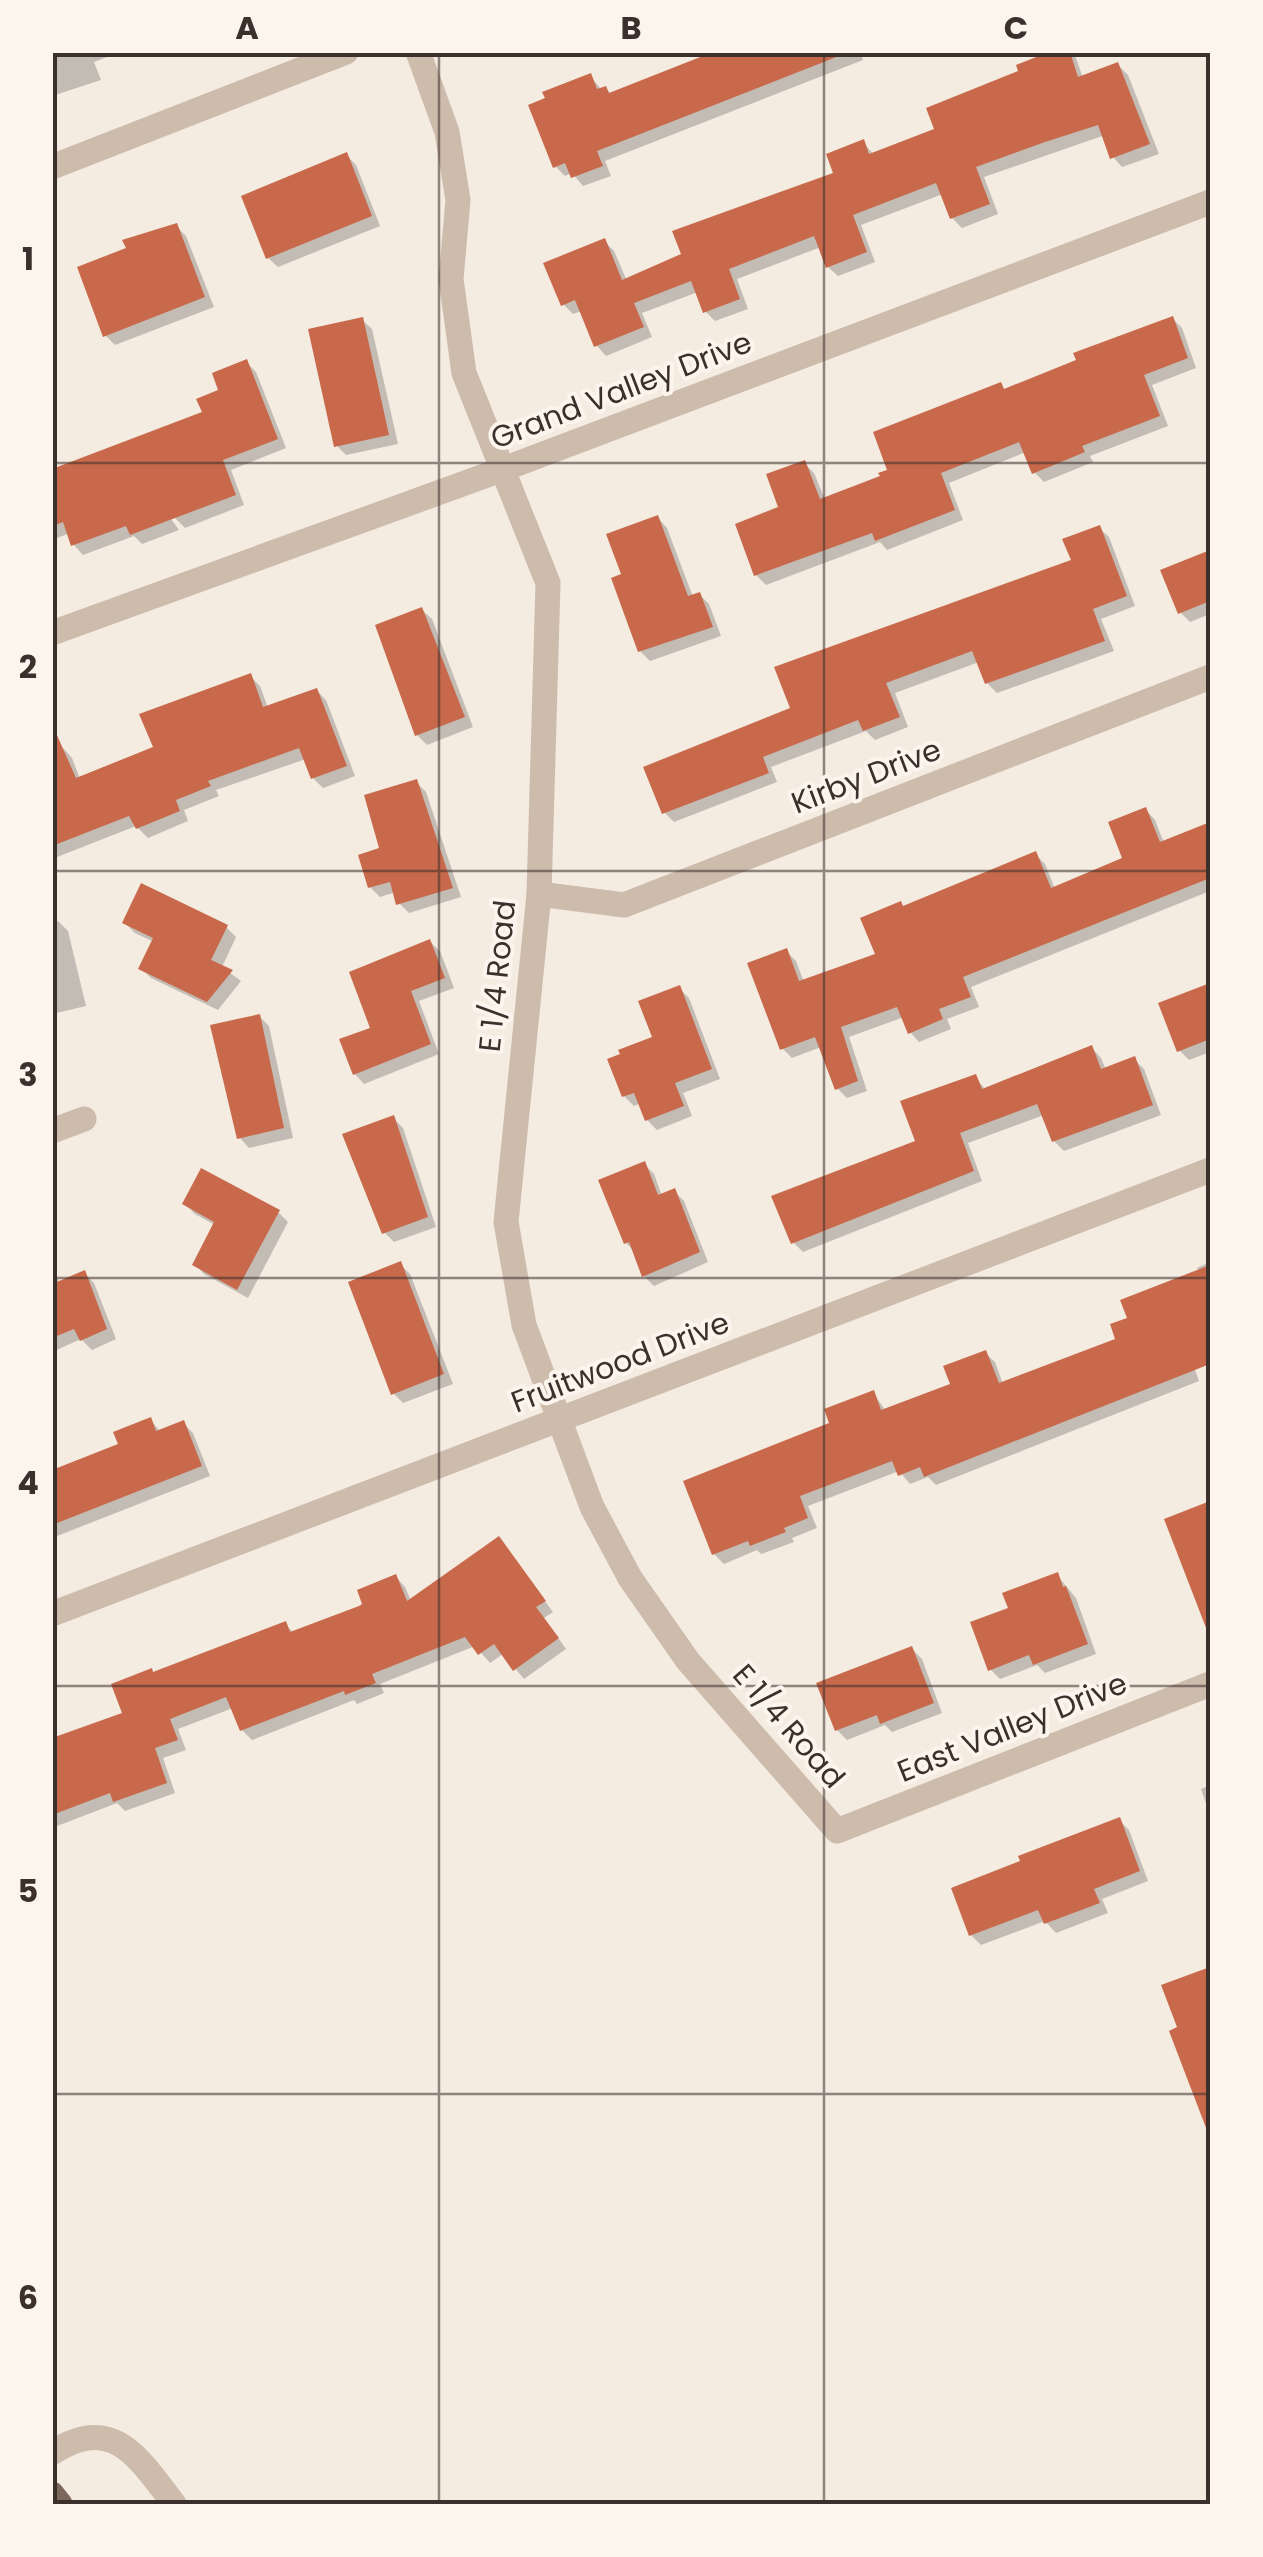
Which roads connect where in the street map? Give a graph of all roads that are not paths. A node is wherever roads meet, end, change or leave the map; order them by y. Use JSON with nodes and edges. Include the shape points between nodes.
{"nodes":[{"id":1,"x":346,"y":52,"type":"edge"},
{"id":2,"x":418,"y":52,"type":"edge"},
{"id":3,"x":52,"y":166,"type":"edge"},
{"id":4,"x":1210,"y":202,"type":"edge"},
{"id":5,"x":500,"y":470,"type":"junction"},
{"id":6,"x":52,"y":633,"type":"edge"},
{"id":7,"x":1210,"y":677,"type":"edge"},
{"id":8,"x":539,"y":894,"type":"junction"},
{"id":9,"x":84,"y":1119,"type":"dead end"},
{"id":10,"x":52,"y":1132,"type":"edge"},
{"id":11,"x":1210,"y":1170,"type":"edge"},
{"id":12,"x":558,"y":1420,"type":"junction"},
{"id":13,"x":52,"y":1614,"type":"edge"},
{"id":14,"x":1210,"y":1684,"type":"edge"},
{"id":15,"x":838,"y":1831,"type":"joint"},
{"id":16,"x":52,"y":2453,"type":"edge"},
{"id":17,"x":52,"y":2494,"type":"edge"},
{"id":18,"x":60,"y":2504,"type":"edge"},
{"id":19,"x":174,"y":2504,"type":"edge"}],
"edges":[{"from":1,"to":3,"type":"street"},
{"from":2,"to":5,"type":"street","name":"E 1/4 Road","via":[[446,132],[458,200],[451,279],[464,373]]},
{"from":4,"to":5,"type":"street","name":"Grand Valley Drive"},
{"from":5,"to":6,"type":"street","name":"Grand Valley Drive"},
{"from":5,"to":8,"type":"street","name":"E 1/4 Road","via":[[548,583]]},
{"from":7,"to":8,"type":"street","name":"Kirby Drive","via":[[624,904]]},
{"from":8,"to":12,"type":"street","name":"E 1/4 Road","via":[[506,1222],[524,1325]]},
{"from":9,"to":10,"type":"street"},
{"from":11,"to":12,"type":"street","name":"Fruitwood Drive"},
{"from":12,"to":13,"type":"street","name":"Fruitwood Drive"},
{"from":12,"to":15,"type":"street","name":"E 1/4 Road","via":[[592,1507],[630,1578],[688,1661]]},
{"from":14,"to":15,"type":"street","name":"East Valley Drive"},
{"from":16,"to":19,"type":"street","via":[[90,2436],[108,2438],[133,2451]]},
{"from":17,"to":18,"type":"main road"}]}
